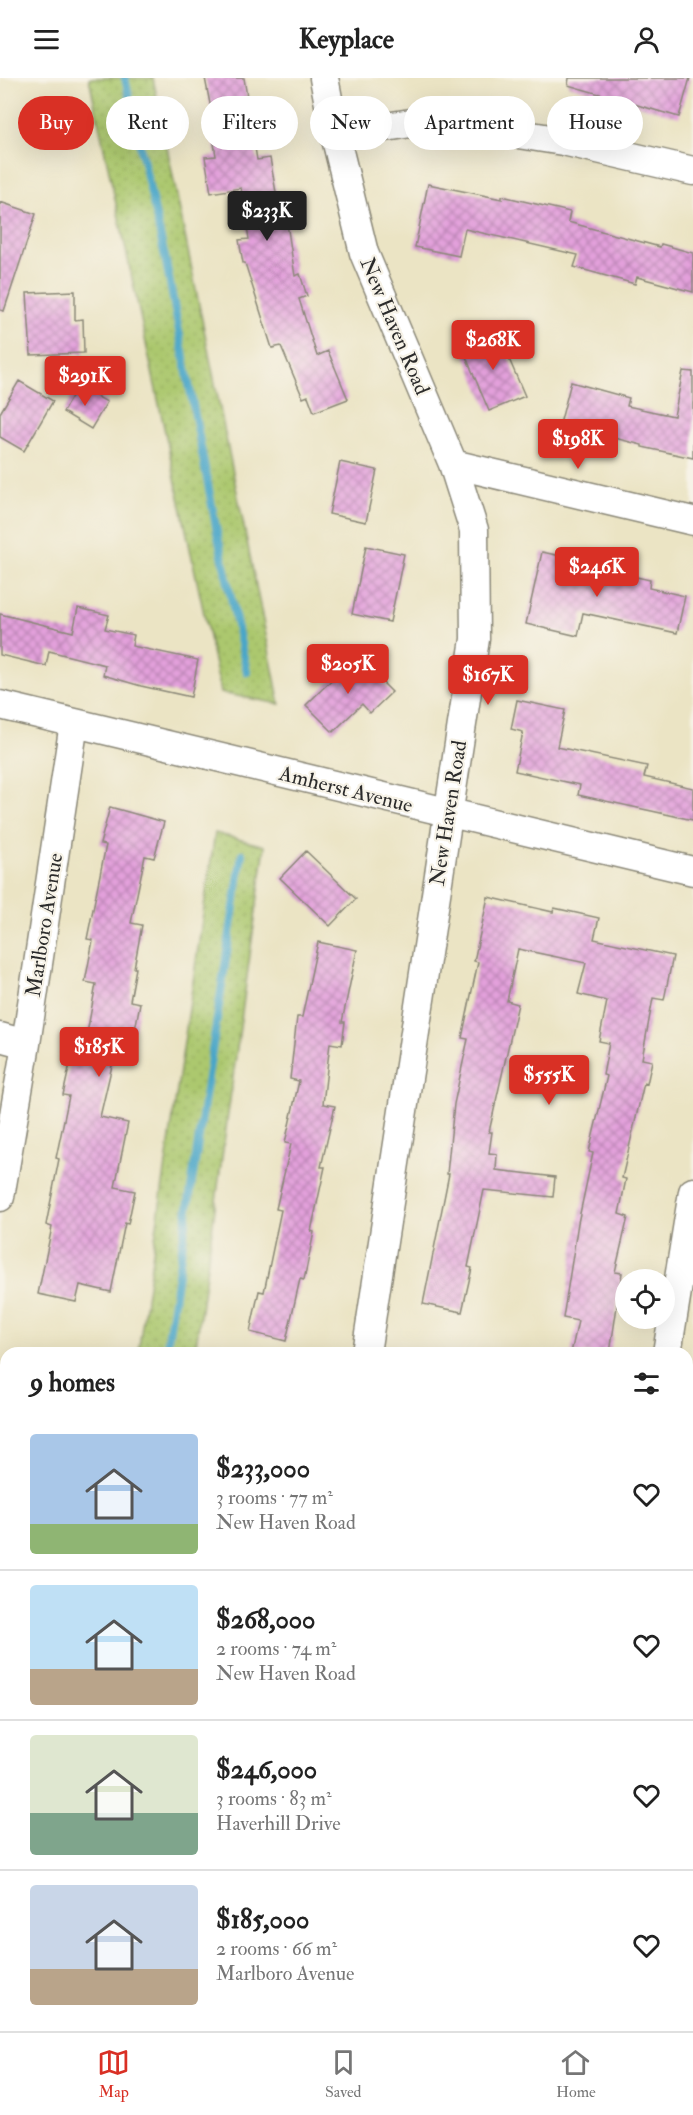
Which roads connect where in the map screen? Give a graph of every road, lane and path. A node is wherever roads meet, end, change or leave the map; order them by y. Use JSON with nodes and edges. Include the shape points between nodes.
{"nodes":[{"id":1,"x":324,"y":78,"type":"edge"},
{"id":2,"x":327,"y":96,"type":"edge"},
{"id":3,"x":392,"y":126,"type":"edge"},
{"id":4,"x":339,"y":150,"type":"edge"},
{"id":5,"x":693,"y":171,"type":"edge"},
{"id":6,"x":453,"y":464,"type":"junction"},
{"id":7,"x":693,"y":521,"type":"edge"},
{"id":8,"x":0,"y":705,"type":"edge"},
{"id":9,"x":74,"y":723,"type":"junction"},
{"id":10,"x":448,"y":813,"type":"junction"},
{"id":11,"x":693,"y":871,"type":"edge"},
{"id":12,"x":13,"y":1040,"type":"edge"},
{"id":13,"x":693,"y":1192,"type":"edge"},
{"id":14,"x":0,"y":1197,"type":"edge"},
{"id":15,"x":367,"y":1347,"type":"edge"},
{"id":16,"x":669,"y":1347,"type":"edge"}],
"edges":[{"from":1,"to":2,"type":"street","name":"New Haven Road"},
{"from":3,"to":5,"type":"street","via":[[430,120],[563,141]]},
{"from":4,"to":6,"type":"street","name":"New Haven Road","via":[[364,253]]},
{"from":6,"to":7,"type":"street"},
{"from":6,"to":10,"type":"street","name":"New Haven Road","via":[[474,530],[475,639]]},
{"from":8,"to":9,"type":"street","name":"Amherst Avenue"},
{"from":9,"to":10,"type":"street","name":"Amherst Avenue"},
{"from":9,"to":12,"type":"street","name":"Marlboro Avenue"},
{"from":10,"to":11,"type":"street","name":"Amherst Avenue"},
{"from":10,"to":15,"type":"street","name":"New Haven Road"},
{"from":12,"to":14,"type":"street","name":"Marlboro Avenue"},
{"from":13,"to":16,"type":"street"}]}
